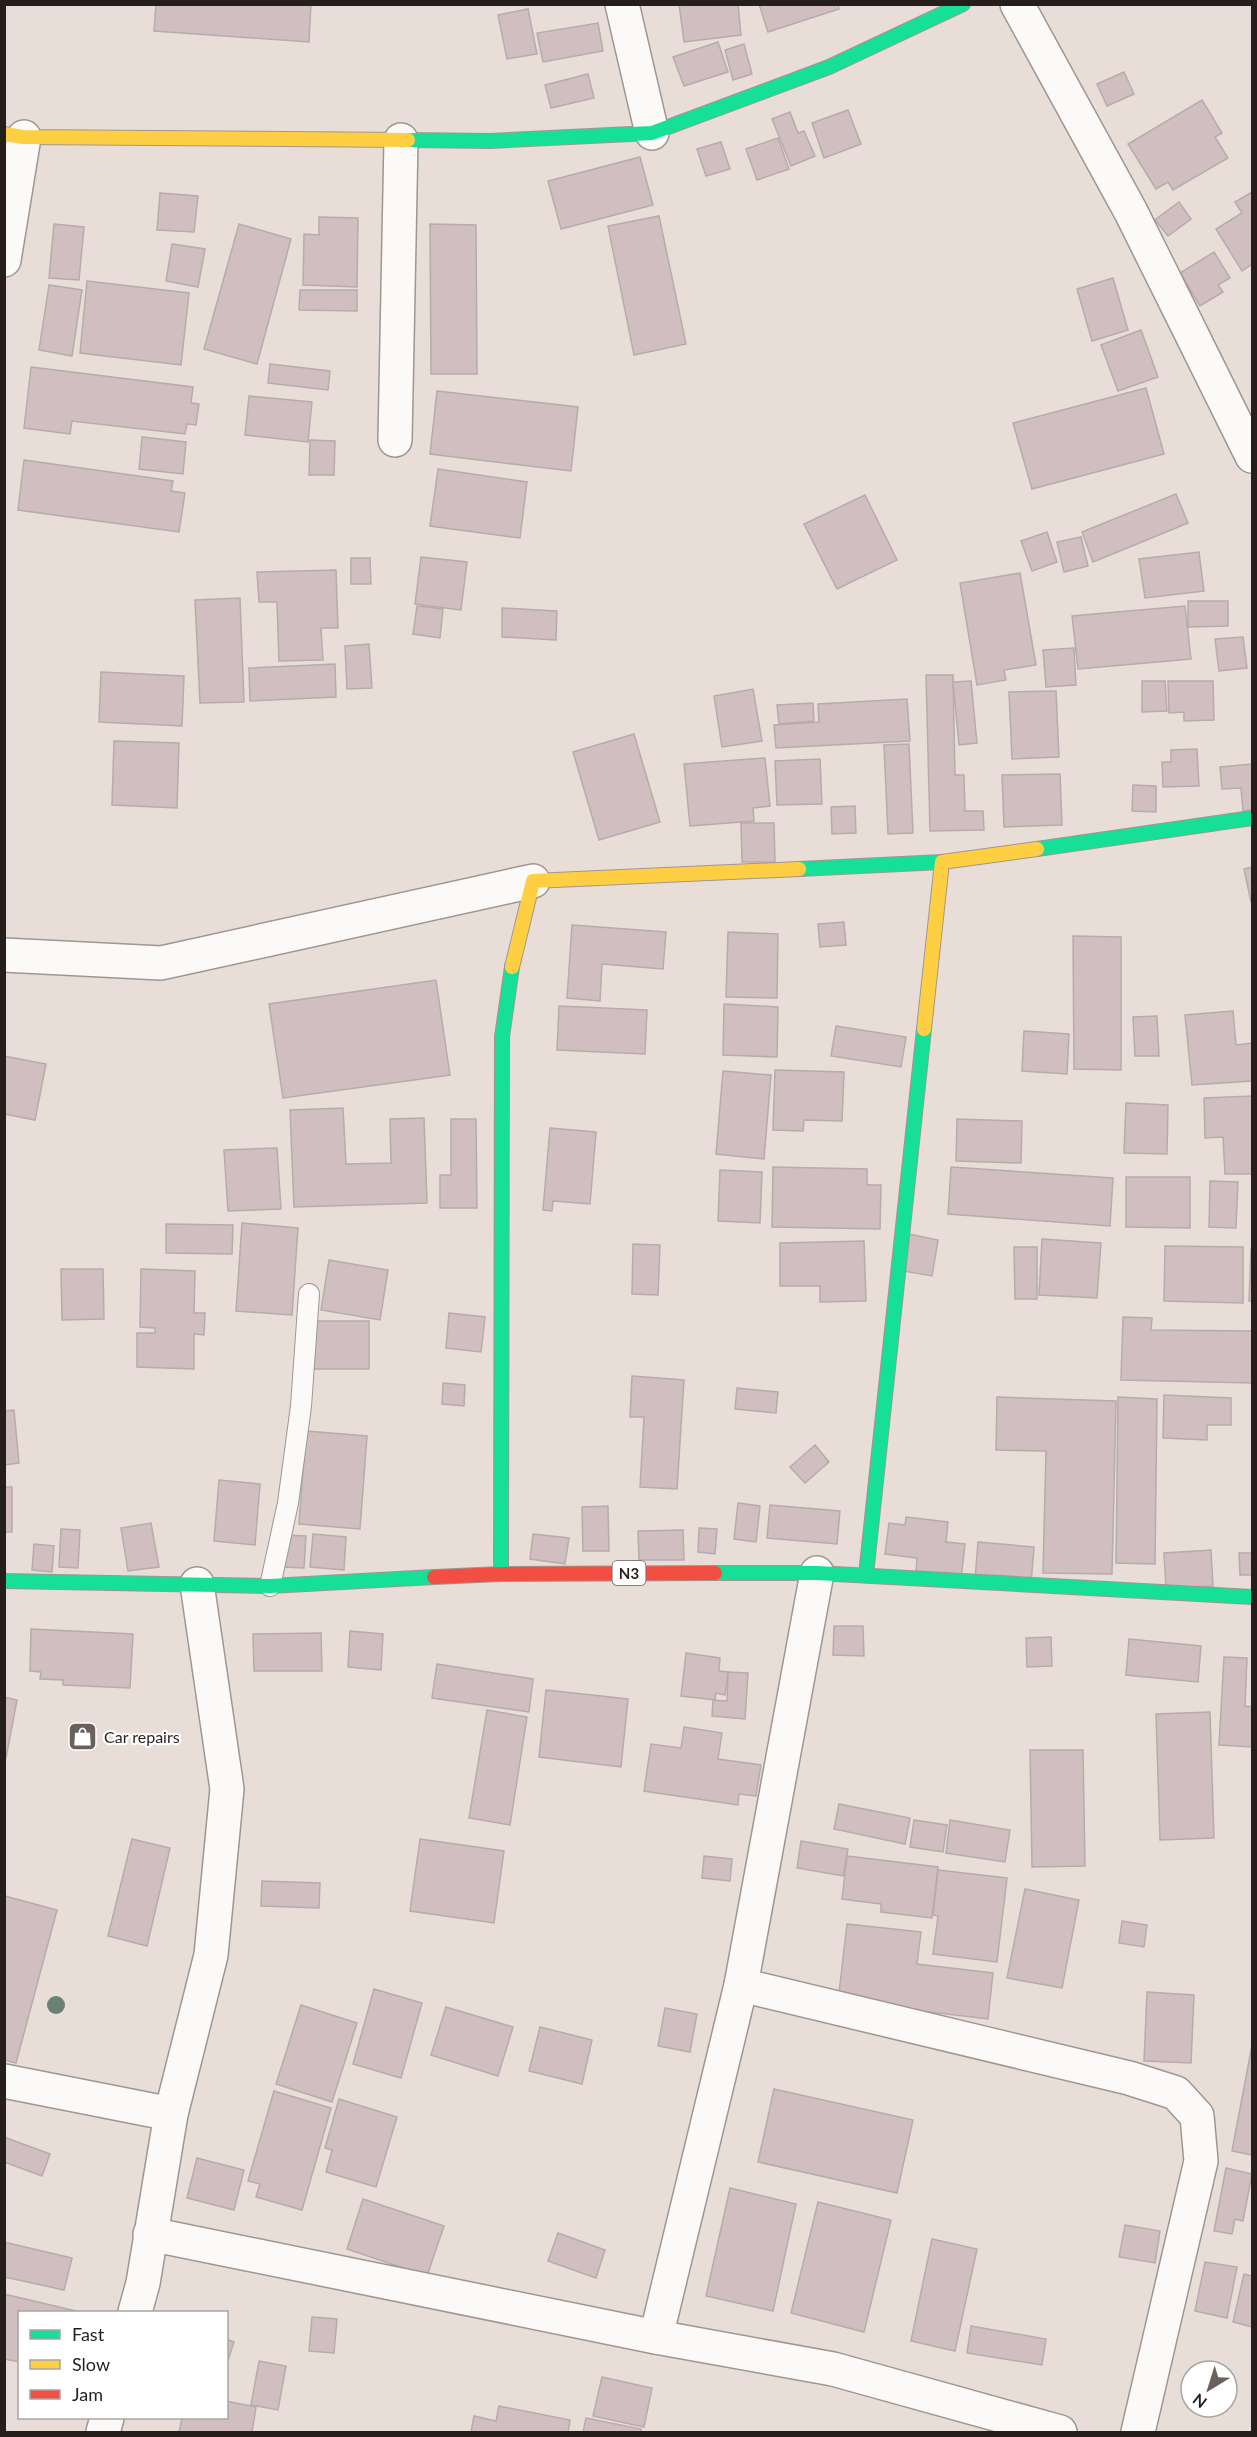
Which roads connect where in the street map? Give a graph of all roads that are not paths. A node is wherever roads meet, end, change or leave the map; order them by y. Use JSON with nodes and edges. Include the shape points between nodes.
{"nodes":[{"id":1,"x":622,"y":4,"type":"edge"},
{"id":2,"x":963,"y":4,"type":"edge"},
{"id":3,"x":1017,"y":4,"type":"edge"},
{"id":4,"x":652,"y":133,"type":"junction"},
{"id":5,"x":14,"y":136,"type":"edge"},
{"id":6,"x":401,"y":140,"type":"junction"},
{"id":7,"x":4,"y":260,"type":"edge"},
{"id":8,"x":395,"y":440,"type":"dead end"},
{"id":9,"x":1252,"y":456,"type":"edge"},
{"id":10,"x":1252,"y":818,"type":"edge"},
{"id":11,"x":942,"y":862,"type":"junction"},
{"id":12,"x":533,"y":881,"type":"junction"},
{"id":13,"x":4,"y":955,"type":"edge"},
{"id":14,"x":309,"y":1294,"type":"dead end"},
{"id":15,"x":817,"y":1573,"type":"junction"},
{"id":16,"x":501,"y":1574,"type":"junction"},
{"id":17,"x":866,"y":1575,"type":"junction"},
{"id":18,"x":4,"y":1581,"type":"edge"},
{"id":19,"x":196,"y":1584,"type":"junction"},
{"id":20,"x":270,"y":1586,"type":"junction"},
{"id":21,"x":1252,"y":1596,"type":"edge"},
{"id":22,"x":741,"y":1984,"type":"junction"},
{"id":23,"x":4,"y":2081,"type":"edge"},
{"id":24,"x":171,"y":2114,"type":"junction"},
{"id":25,"x":150,"y":2234,"type":"junction"},
{"id":26,"x":136,"y":2311,"type":"edge"},
{"id":27,"x":656,"y":2337,"type":"junction"},
{"id":28,"x":1060,"y":2433,"type":"edge"},
{"id":29,"x":1138,"y":2433,"type":"edge"}],
"edges":[{"from":1,"to":4,"type":"street"},
{"from":2,"to":4,"type":"street","via":[[829,67]]},
{"from":3,"to":9,"type":"street","via":[[1131,212]]},
{"from":4,"to":6,"type":"street","via":[[490,141]]},
{"from":5,"to":6,"type":"street"},
{"from":5,"to":7,"type":"street"},
{"from":6,"to":8,"type":"street"},
{"from":10,"to":11,"type":"street"},
{"from":11,"to":12,"type":"street"},
{"from":11,"to":17,"type":"street"},
{"from":12,"to":13,"type":"street","via":[[161,963]]},
{"from":12,"to":16,"type":"street","via":[[512,964],[502,1037]]},
{"from":14,"to":20,"type":"lane","via":[[288,1503]]},
{"from":15,"to":16,"type":"street","number":"N3"},
{"from":15,"to":17,"type":"street","number":"N3"},
{"from":15,"to":22,"type":"street"},
{"from":16,"to":20,"type":"street","number":"N3"},
{"from":17,"to":21,"type":"street","number":"N3"},
{"from":18,"to":19,"type":"street","number":"N3"},
{"from":19,"to":20,"type":"street","number":"N3"},
{"from":19,"to":24,"type":"street","via":[[227,1789],[211,1954]]},
{"from":22,"to":27,"type":"street"},
{"from":22,"to":29,"type":"street","via":[[1129,2078],[1176,2093],[1197,2116],[1202,2161]]},
{"from":23,"to":24,"type":"street"},
{"from":24,"to":25,"type":"street"},
{"from":25,"to":26,"type":"street"},
{"from":25,"to":27,"type":"street"},
{"from":27,"to":28,"type":"street","via":[[833,2368]]}]}
